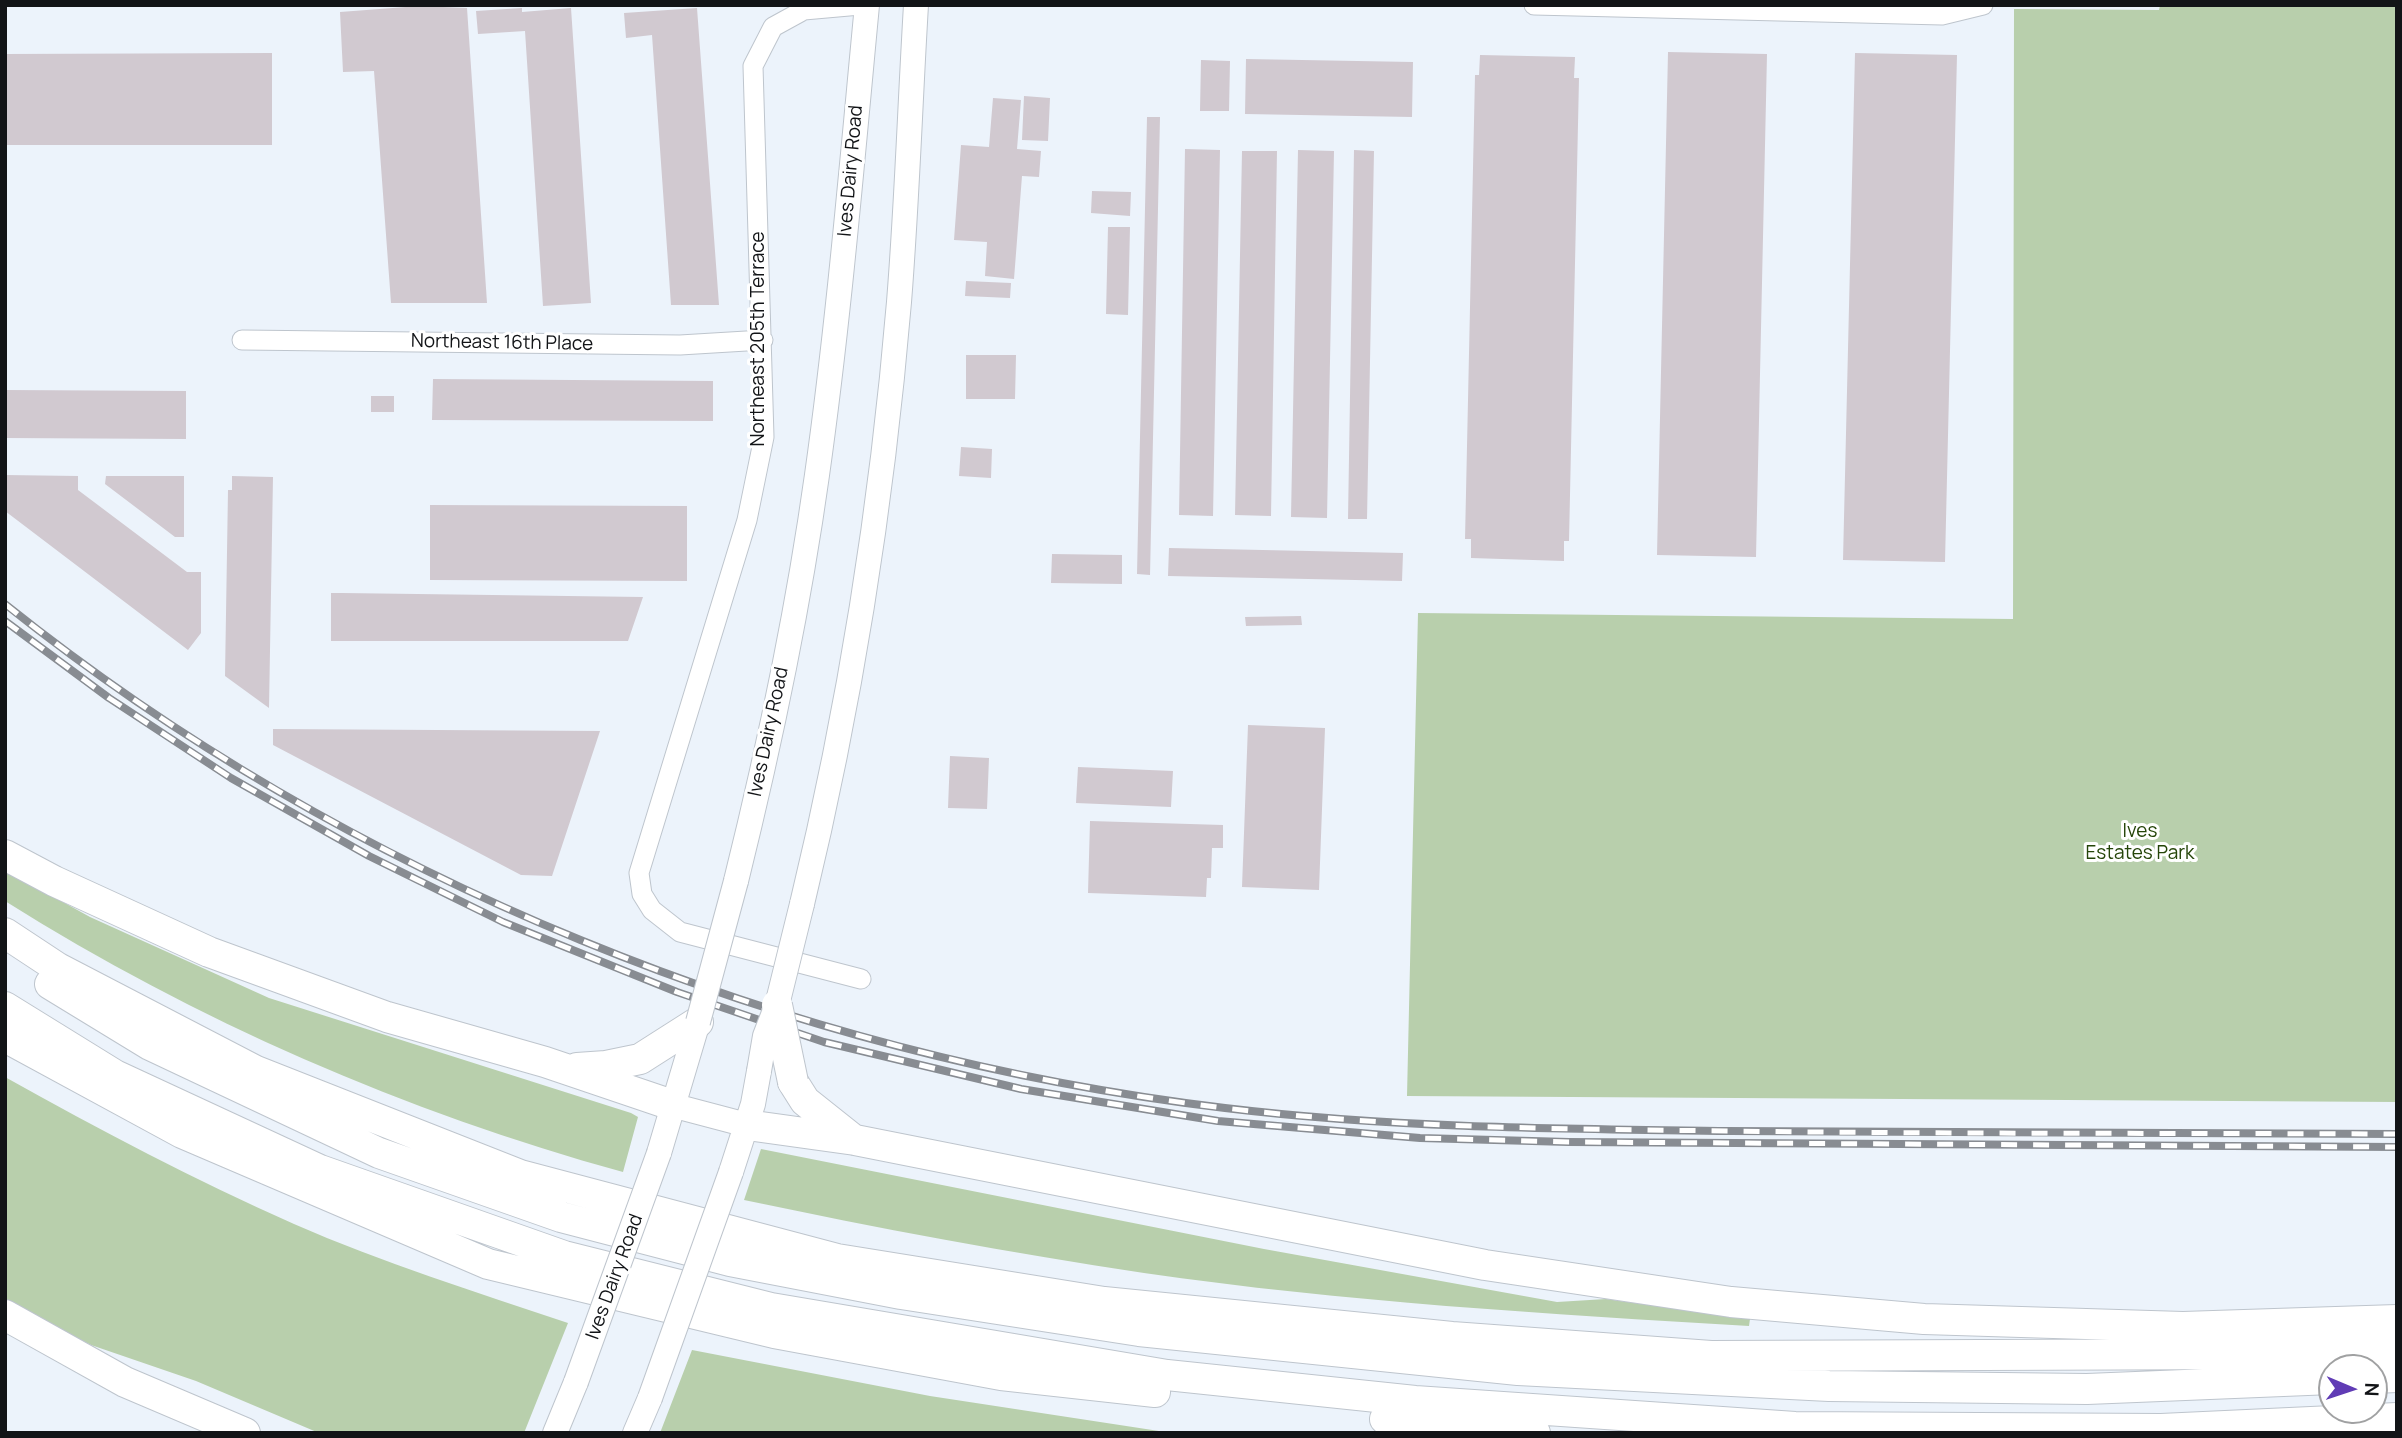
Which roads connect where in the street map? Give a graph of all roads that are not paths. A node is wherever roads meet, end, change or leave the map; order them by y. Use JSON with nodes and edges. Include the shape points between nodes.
{"nodes":[{"id":1,"x":860,"y":5,"type":"edge"},
{"id":2,"x":867,"y":5,"type":"edge"},
{"id":3,"x":916,"y":5,"type":"edge"},
{"id":4,"x":1534,"y":5,"type":"edge"},
{"id":5,"x":1983,"y":5,"type":"edge"},
{"id":6,"x":242,"y":340,"type":"dead end"},
{"id":7,"x":763,"y":340,"type":"junction"},
{"id":8,"x":5,"y":855,"type":"edge"},
{"id":9,"x":5,"y":933,"type":"edge"},
{"id":10,"x":5,"y":956,"type":"edge"},
{"id":11,"x":861,"y":979,"type":"dead end"},
{"id":12,"x":777,"y":1005,"type":"junction"},
{"id":13,"x":5,"y":1007,"type":"edge"},
{"id":14,"x":695,"y":1035,"type":"junction"},
{"id":15,"x":5,"y":1037,"type":"edge"},
{"id":16,"x":562,"y":1068,"type":"junction"},
{"id":17,"x":675,"y":1105,"type":"junction"},
{"id":18,"x":747,"y":1125,"type":"junction"},
{"id":19,"x":855,"y":1140,"type":"junction"},
{"id":20,"x":5,"y":1315,"type":"edge"},
{"id":21,"x":2397,"y":1320,"type":"edge"},
{"id":22,"x":2397,"y":1348,"type":"edge"},
{"id":23,"x":2318,"y":1381,"type":"edge"},
{"id":24,"x":2397,"y":1418,"type":"edge"},
{"id":25,"x":245,"y":1433,"type":"edge"},
{"id":26,"x":555,"y":1433,"type":"edge"},
{"id":27,"x":635,"y":1433,"type":"edge"},
{"id":28,"x":1535,"y":1433,"type":"edge"}],
"edges":[{"from":1,"to":7,"type":"street","name":"Northeast 205th Terrace","via":[[804,10],[773,27],[753,66]]},
{"from":2,"to":14,"type":"main road","name":"Ives Dairy Road","bridge":true,"via":[[840,294],[817,477],[787,648],[736,881]]},
{"from":3,"to":12,"type":"main road","bridge":true,"via":[[899,303],[871,551],[842,731]]},
{"from":4,"to":5,"type":"street","via":[[1942,15]]},
{"from":6,"to":7,"type":"street","name":"Northeast 16th Place","via":[[680,345]]},
{"from":7,"to":11,"type":"street","name":"Northeast 205th Terrace","via":[[764,437],[747,520],[639,873],[642,894],[664,921],[680,932]]},
{"from":8,"to":16,"type":"highway","via":[[209,952],[387,1017]]},
{"from":9,"to":22,"type":"highway","via":[[58,968],[256,1072],[520,1175],[837,1259],[1104,1302],[1452,1337],[1712,1356],[2254,1354]]},
{"from":10,"to":23,"type":"highway","via":[[150,1045],[379,1153],[561,1217],[730,1261],[901,1294],[1139,1331],[1518,1370],[1829,1386],[2087,1389]]},
{"from":12,"to":18,"type":"main road","bridge":true,"via":[[765,1037]]},
{"from":12,"to":19,"type":"highway","bridge":true,"via":[[793,1082],[805,1101]]},
{"from":13,"to":24,"type":"highway","via":[[115,1074],[320,1170],[564,1256],[785,1311],[1167,1375],[1415,1401],[1795,1427],[2161,1429]]},
{"from":14,"to":16,"type":"highway","via":[[640,1059]]},
{"from":14,"to":17,"type":"main road","name":"Ives Dairy Road"},
{"from":15,"to":28,"type":"highway","via":[[182,1133],[488,1264],[774,1334],[1001,1375]]},
{"from":16,"to":17,"type":"highway"},
{"from":17,"to":18,"type":"main road"},
{"from":17,"to":26,"type":"main road","name":"Ives Dairy Road","bridge":true},
{"from":18,"to":19,"type":"highway"},
{"from":18,"to":27,"type":"main road","bridge":true},
{"from":19,"to":21,"type":"highway","via":[[1485,1265],[1731,1302],[1924,1319],[2183,1327]]},
{"from":20,"to":25,"type":"highway","via":[[125,1382]]}]}
